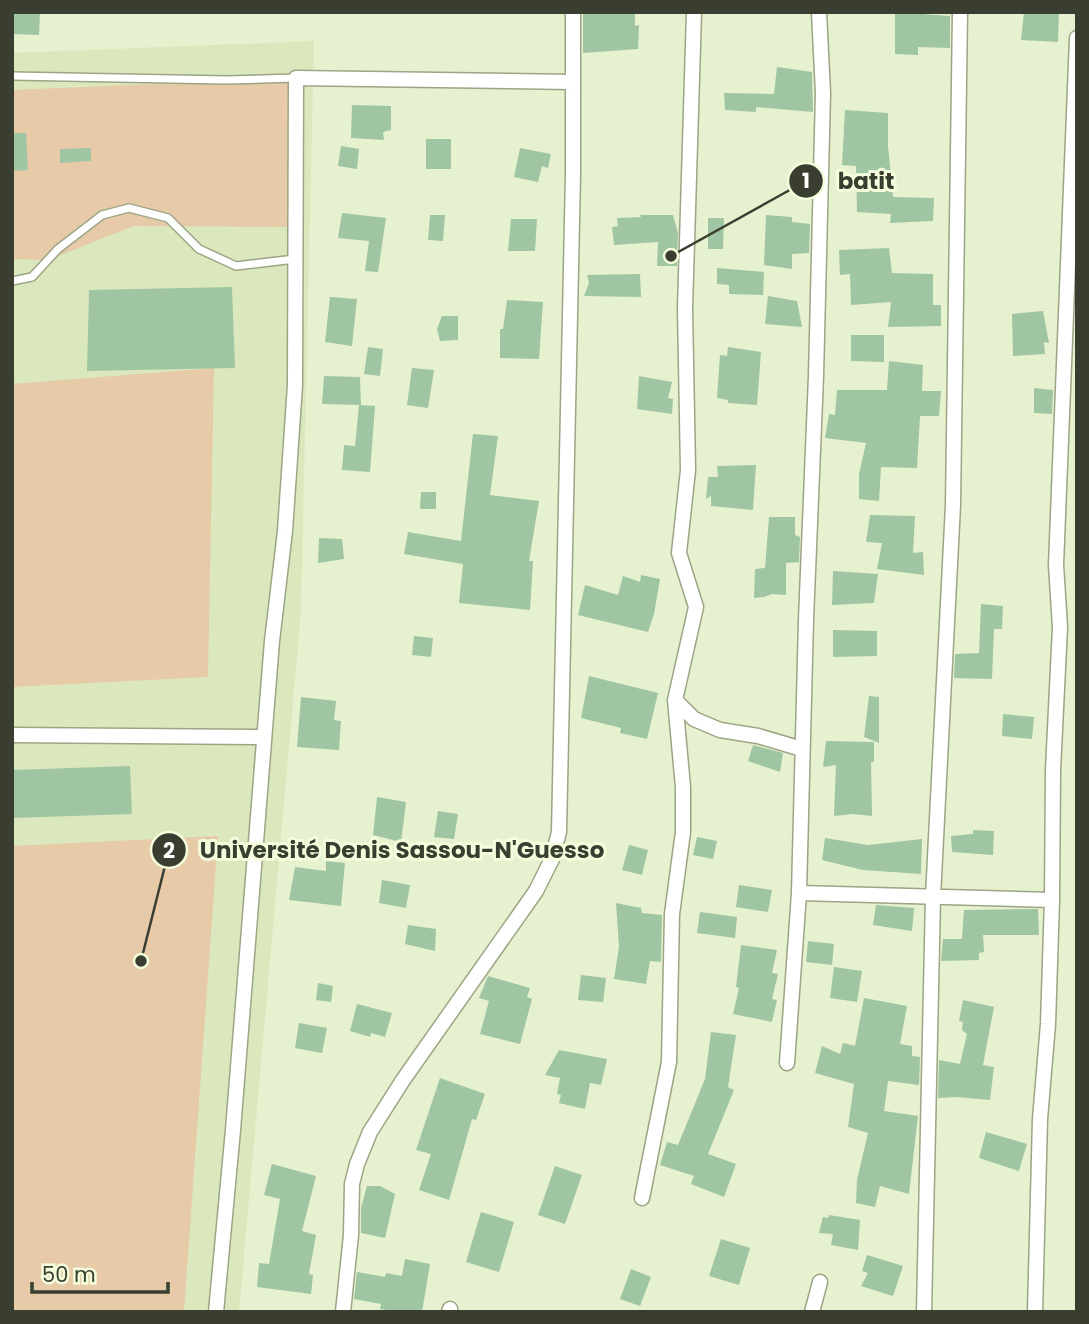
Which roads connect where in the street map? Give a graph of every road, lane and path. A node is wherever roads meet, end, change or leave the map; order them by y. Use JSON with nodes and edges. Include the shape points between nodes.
{"nodes":[{"id":1,"x":573,"y":12,"type":"edge"},
{"id":2,"x":694,"y":12,"type":"edge"},
{"id":3,"x":819,"y":12,"type":"edge"},
{"id":4,"x":960,"y":12,"type":"edge"},
{"id":5,"x":1077,"y":38,"type":"edge"},
{"id":6,"x":12,"y":76,"type":"edge"},
{"id":7,"x":296,"y":78,"type":"junction"},
{"id":8,"x":572,"y":82,"type":"junction"},
{"id":9,"x":1073,"y":251,"type":"edge"},
{"id":10,"x":296,"y":259,"type":"junction"},
{"id":11,"x":12,"y":281,"type":"edge"},
{"id":12,"x":675,"y":700,"type":"junction"},
{"id":13,"x":12,"y":735,"type":"edge"},
{"id":14,"x":264,"y":737,"type":"junction"},
{"id":15,"x":802,"y":749,"type":"junction"},
{"id":16,"x":799,"y":893,"type":"junction"},
{"id":17,"x":933,"y":897,"type":"junction"},
{"id":18,"x":1052,"y":900,"type":"junction"},
{"id":19,"x":787,"y":1063,"type":"dead end"},
{"id":20,"x":642,"y":1198,"type":"dead end"},
{"id":21,"x":820,"y":1282,"type":"dead end"},
{"id":22,"x":216,"y":1312,"type":"edge"},
{"id":23,"x":343,"y":1312,"type":"edge"},
{"id":24,"x":812,"y":1312,"type":"edge"},
{"id":25,"x":924,"y":1312,"type":"edge"},
{"id":26,"x":1035,"y":1312,"type":"edge"}],
"edges":[{"from":1,"to":8,"type":"street"},
{"from":2,"to":12,"type":"street","via":[[685,308],[688,470],[679,553],[696,607]]},
{"from":3,"to":15,"type":"street","via":[[823,93],[817,376]]},
{"from":4,"to":17,"type":"street","via":[[953,505]]},
{"from":5,"to":9,"type":"street"},
{"from":6,"to":7,"type":"lane"},
{"from":7,"to":8,"type":"street"},
{"from":7,"to":10,"type":"street"},
{"from":8,"to":23,"type":"street","via":[[559,832],[536,891],[370,1132],[352,1184]]},
{"from":9,"to":18,"type":"street","via":[[1056,565],[1060,627]]},
{"from":10,"to":11,"type":"lane","via":[[236,267],[199,249],[169,218],[129,208],[102,215],[58,249],[32,277]]},
{"from":10,"to":14,"type":"street","via":[[293,412]]},
{"from":12,"to":15,"type":"street","via":[[694,719],[720,730]]},
{"from":12,"to":20,"type":"street","via":[[683,832],[672,914],[669,1062]]},
{"from":13,"to":14,"type":"street"},
{"from":14,"to":22,"type":"street"},
{"from":15,"to":16,"type":"street"},
{"from":16,"to":17,"type":"street"},
{"from":16,"to":19,"type":"street"},
{"from":17,"to":18,"type":"street"},
{"from":17,"to":25,"type":"street"},
{"from":18,"to":26,"type":"street"},
{"from":21,"to":24,"type":"street"}]}
